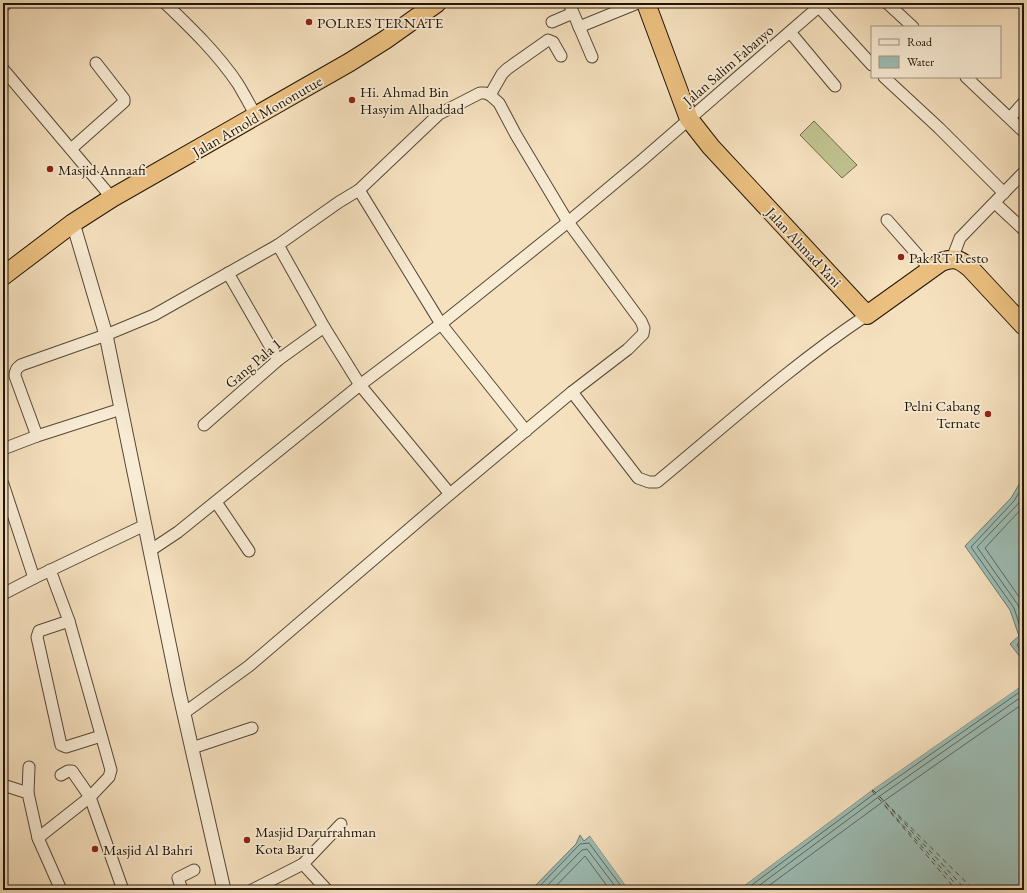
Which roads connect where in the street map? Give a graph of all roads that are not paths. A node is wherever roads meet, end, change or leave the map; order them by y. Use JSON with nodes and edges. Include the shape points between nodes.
{"nodes":[{"id":1,"x":7,"y":3,"type":"edge"},
{"id":2,"x":165,"y":3,"type":"edge"},
{"id":3,"x":638,"y":3,"type":"edge"},
{"id":4,"x":646,"y":3,"type":"edge"},
{"id":5,"x":887,"y":3,"type":"edge"},
{"id":6,"x":429,"y":5,"type":"edge"},
{"id":7,"x":821,"y":5,"type":"edge"},
{"id":8,"x":3,"y":7,"type":"edge"},
{"id":9,"x":571,"y":8,"type":"edge"},
{"id":10,"x":552,"y":22,"type":"dead end"},
{"id":11,"x":912,"y":26,"type":"edge"},
{"id":12,"x":580,"y":28,"type":"junction"},
{"id":13,"x":790,"y":32,"type":"junction"},
{"id":14,"x":561,"y":56,"type":"dead end"},
{"id":15,"x":592,"y":57,"type":"dead end"},
{"id":16,"x":96,"y":63,"type":"dead end"},
{"id":17,"x":871,"y":64,"type":"edge"},
{"id":18,"x":3,"y":69,"type":"edge"},
{"id":19,"x":885,"y":78,"type":"edge"},
{"id":20,"x":967,"y":78,"type":"edge"},
{"id":21,"x":835,"y":86,"type":"dead end"},
{"id":22,"x":490,"y":95,"type":"junction"},
{"id":23,"x":1024,"y":102,"type":"edge"},
{"id":24,"x":256,"y":116,"type":"junction"},
{"id":25,"x":1010,"y":118,"type":"junction"},
{"id":26,"x":689,"y":119,"type":"junction"},
{"id":27,"x":1024,"y":132,"type":"edge"},
{"id":28,"x":71,"y":149,"type":"junction"},
{"id":29,"x":1024,"y":172,"type":"edge"},
{"id":30,"x":360,"y":190,"type":"junction"},
{"id":31,"x":1004,"y":193,"type":"junction"},
{"id":32,"x":112,"y":198,"type":"junction"},
{"id":33,"x":995,"y":203,"type":"junction"},
{"id":34,"x":887,"y":220,"type":"dead end"},
{"id":35,"x":568,"y":222,"type":"junction"},
{"id":36,"x":73,"y":223,"type":"junction"},
{"id":37,"x":1024,"y":230,"type":"edge"},
{"id":38,"x":278,"y":245,"type":"junction"},
{"id":39,"x":952,"y":258,"type":"junction"},
{"id":40,"x":931,"y":270,"type":"junction"},
{"id":41,"x":228,"y":273,"type":"junction"},
{"id":42,"x":3,"y":276,"type":"edge"},
{"id":43,"x":867,"y":315,"type":"junction"},
{"id":44,"x":441,"y":324,"type":"junction"},
{"id":45,"x":1024,"y":326,"type":"edge"},
{"id":46,"x":324,"y":327,"type":"junction"},
{"id":47,"x":106,"y":335,"type":"junction"},
{"id":48,"x":278,"y":360,"type":"junction"},
{"id":49,"x":360,"y":385,"type":"junction"},
{"id":50,"x":572,"y":392,"type":"junction"},
{"id":51,"x":121,"y":409,"type":"junction"},
{"id":52,"x":204,"y":425,"type":"dead end"},
{"id":53,"x":526,"y":431,"type":"junction"},
{"id":54,"x":37,"y":436,"type":"junction"},
{"id":55,"x":3,"y":449,"type":"edge"},
{"id":56,"x":3,"y":484,"type":"edge"},
{"id":57,"x":450,"y":494,"type":"junction"},
{"id":58,"x":216,"y":502,"type":"junction"},
{"id":59,"x":145,"y":525,"type":"junction"},
{"id":60,"x":151,"y":550,"type":"junction"},
{"id":61,"x":249,"y":550,"type":"dead end"},
{"id":62,"x":50,"y":570,"type":"junction"},
{"id":63,"x":34,"y":578,"type":"junction"},
{"id":64,"x":3,"y":594,"type":"edge"},
{"id":65,"x":69,"y":621,"type":"junction"},
{"id":66,"x":184,"y":713,"type":"junction"},
{"id":67,"x":252,"y":728,"type":"dead end"},
{"id":68,"x":102,"y":736,"type":"junction"},
{"id":69,"x":192,"y":748,"type":"junction"},
{"id":70,"x":29,"y":767,"type":"dead end"},
{"id":71,"x":61,"y":774,"type":"dead end"},
{"id":72,"x":3,"y":785,"type":"edge"},
{"id":73,"x":28,"y":793,"type":"junction"},
{"id":74,"x":90,"y":797,"type":"junction"},
{"id":75,"x":341,"y":824,"type":"dead end"},
{"id":76,"x":38,"y":838,"type":"junction"},
{"id":77,"x":303,"y":864,"type":"junction"},
{"id":78,"x":194,"y":870,"type":"dead end"},
{"id":79,"x":61,"y":890,"type":"edge"},
{"id":80,"x":123,"y":890,"type":"edge"},
{"id":81,"x":182,"y":890,"type":"edge"},
{"id":82,"x":224,"y":890,"type":"edge"},
{"id":83,"x":252,"y":890,"type":"edge"},
{"id":84,"x":327,"y":890,"type":"edge"}],
"edges":[{"from":1,"to":8,"type":"street"},
{"from":2,"to":24,"type":"street","via":[[219,60]]},
{"from":3,"to":12,"type":"street"},
{"from":4,"to":26,"type":"highway","name":"Jalan Ahmad Yani"},
{"from":5,"to":11,"type":"street"},
{"from":6,"to":24,"type":"highway","name":"Jalan Arnold Mononutue","via":[[385,40]]},
{"from":7,"to":13,"type":"street","name":"Jalan Salim Fabanyo"},
{"from":7,"to":17,"type":"street"},
{"from":9,"to":10,"type":"street"},
{"from":9,"to":12,"type":"street"},
{"from":12,"to":15,"type":"street"},
{"from":13,"to":21,"type":"street"},
{"from":13,"to":26,"type":"street","name":"Jalan Salim Fabanyo"},
{"from":14,"to":22,"type":"street","via":[[553,42],[548,40],[507,69]]},
{"from":16,"to":28,"type":"street","via":[[124,102]]},
{"from":18,"to":28,"type":"street"},
{"from":19,"to":31,"type":"street"},
{"from":20,"to":25,"type":"street"},
{"from":22,"to":30,"type":"street","via":[[480,93],[439,114]]},
{"from":22,"to":35,"type":"street","via":[[499,103]]},
{"from":23,"to":25,"type":"street"},
{"from":24,"to":32,"type":"highway","name":"Jalan Arnold Mononutue"},
{"from":25,"to":27,"type":"street"},
{"from":26,"to":35,"type":"street","name":"Jalan Salim Fabanyo"},
{"from":26,"to":43,"type":"highway","name":"Jalan Ahmad Yani","via":[[711,147]]},
{"from":28,"to":32,"type":"street"},
{"from":29,"to":31,"type":"street"},
{"from":30,"to":38,"type":"street"},
{"from":30,"to":44,"type":"street"},
{"from":31,"to":33,"type":"street"},
{"from":32,"to":36,"type":"highway","name":"Jalan Arnold Mononutue"},
{"from":33,"to":37,"type":"street"},
{"from":33,"to":39,"type":"street","via":[[960,238]]},
{"from":34,"to":40,"type":"street"},
{"from":35,"to":44,"type":"street","name":"Jalan Salim Fabanyo"},
{"from":35,"to":50,"type":"street","via":[[644,328],[643,334],[628,349]]},
{"from":36,"to":42,"type":"highway","name":"Jalan Arnold Mononutue"},
{"from":36,"to":47,"type":"street"},
{"from":38,"to":41,"type":"street"},
{"from":38,"to":46,"type":"street"},
{"from":39,"to":40,"type":"highway"},
{"from":39,"to":45,"type":"highway","via":[[970,268]]},
{"from":40,"to":43,"type":"highway"},
{"from":41,"to":47,"type":"street","via":[[154,315]]},
{"from":41,"to":48,"type":"street"},
{"from":43,"to":50,"type":"street","via":[[833,338],[745,408],[658,482],[638,478]]},
{"from":44,"to":49,"type":"street","name":"Jalan Salim Fabanyo"},
{"from":44,"to":53,"type":"street"},
{"from":46,"to":48,"type":"street","name":"Gang Pala 1"},
{"from":46,"to":49,"type":"street"},
{"from":47,"to":51,"type":"street"},
{"from":47,"to":54,"type":"street","via":[[16,369],[15,376]]},
{"from":48,"to":52,"type":"street","name":"Gang Pala 1"},
{"from":49,"to":57,"type":"street"},
{"from":49,"to":58,"type":"street","name":"Jalan Salim Fabanyo"},
{"from":50,"to":53,"type":"street"},
{"from":51,"to":54,"type":"street"},
{"from":51,"to":59,"type":"street"},
{"from":53,"to":57,"type":"street"},
{"from":54,"to":55,"type":"street"},
{"from":56,"to":63,"type":"street"},
{"from":57,"to":66,"type":"street","via":[[249,666]]},
{"from":58,"to":60,"type":"street","name":"Jalan Salim Fabanyo"},
{"from":58,"to":61,"type":"street"},
{"from":59,"to":60,"type":"street"},
{"from":59,"to":62,"type":"street"},
{"from":60,"to":66,"type":"street"},
{"from":62,"to":63,"type":"street"},
{"from":62,"to":65,"type":"street"},
{"from":63,"to":64,"type":"street"},
{"from":65,"to":68,"type":"street"},
{"from":65,"to":68,"type":"street","via":[[39,631],[37,637],[61,745],[66,747]]},
{"from":66,"to":69,"type":"street"},
{"from":67,"to":69,"type":"street"},
{"from":68,"to":74,"type":"street","via":[[111,774]]},
{"from":69,"to":82,"type":"street"},
{"from":70,"to":73,"type":"street"},
{"from":71,"to":74,"type":"street","via":[[72,771]]},
{"from":72,"to":73,"type":"street"},
{"from":73,"to":76,"type":"street"},
{"from":74,"to":76,"type":"street"},
{"from":74,"to":80,"type":"street"},
{"from":75,"to":77,"type":"street"},
{"from":76,"to":79,"type":"street"},
{"from":77,"to":83,"type":"street"},
{"from":77,"to":84,"type":"street"},
{"from":78,"to":81,"type":"street","via":[[178,878]]}]}
